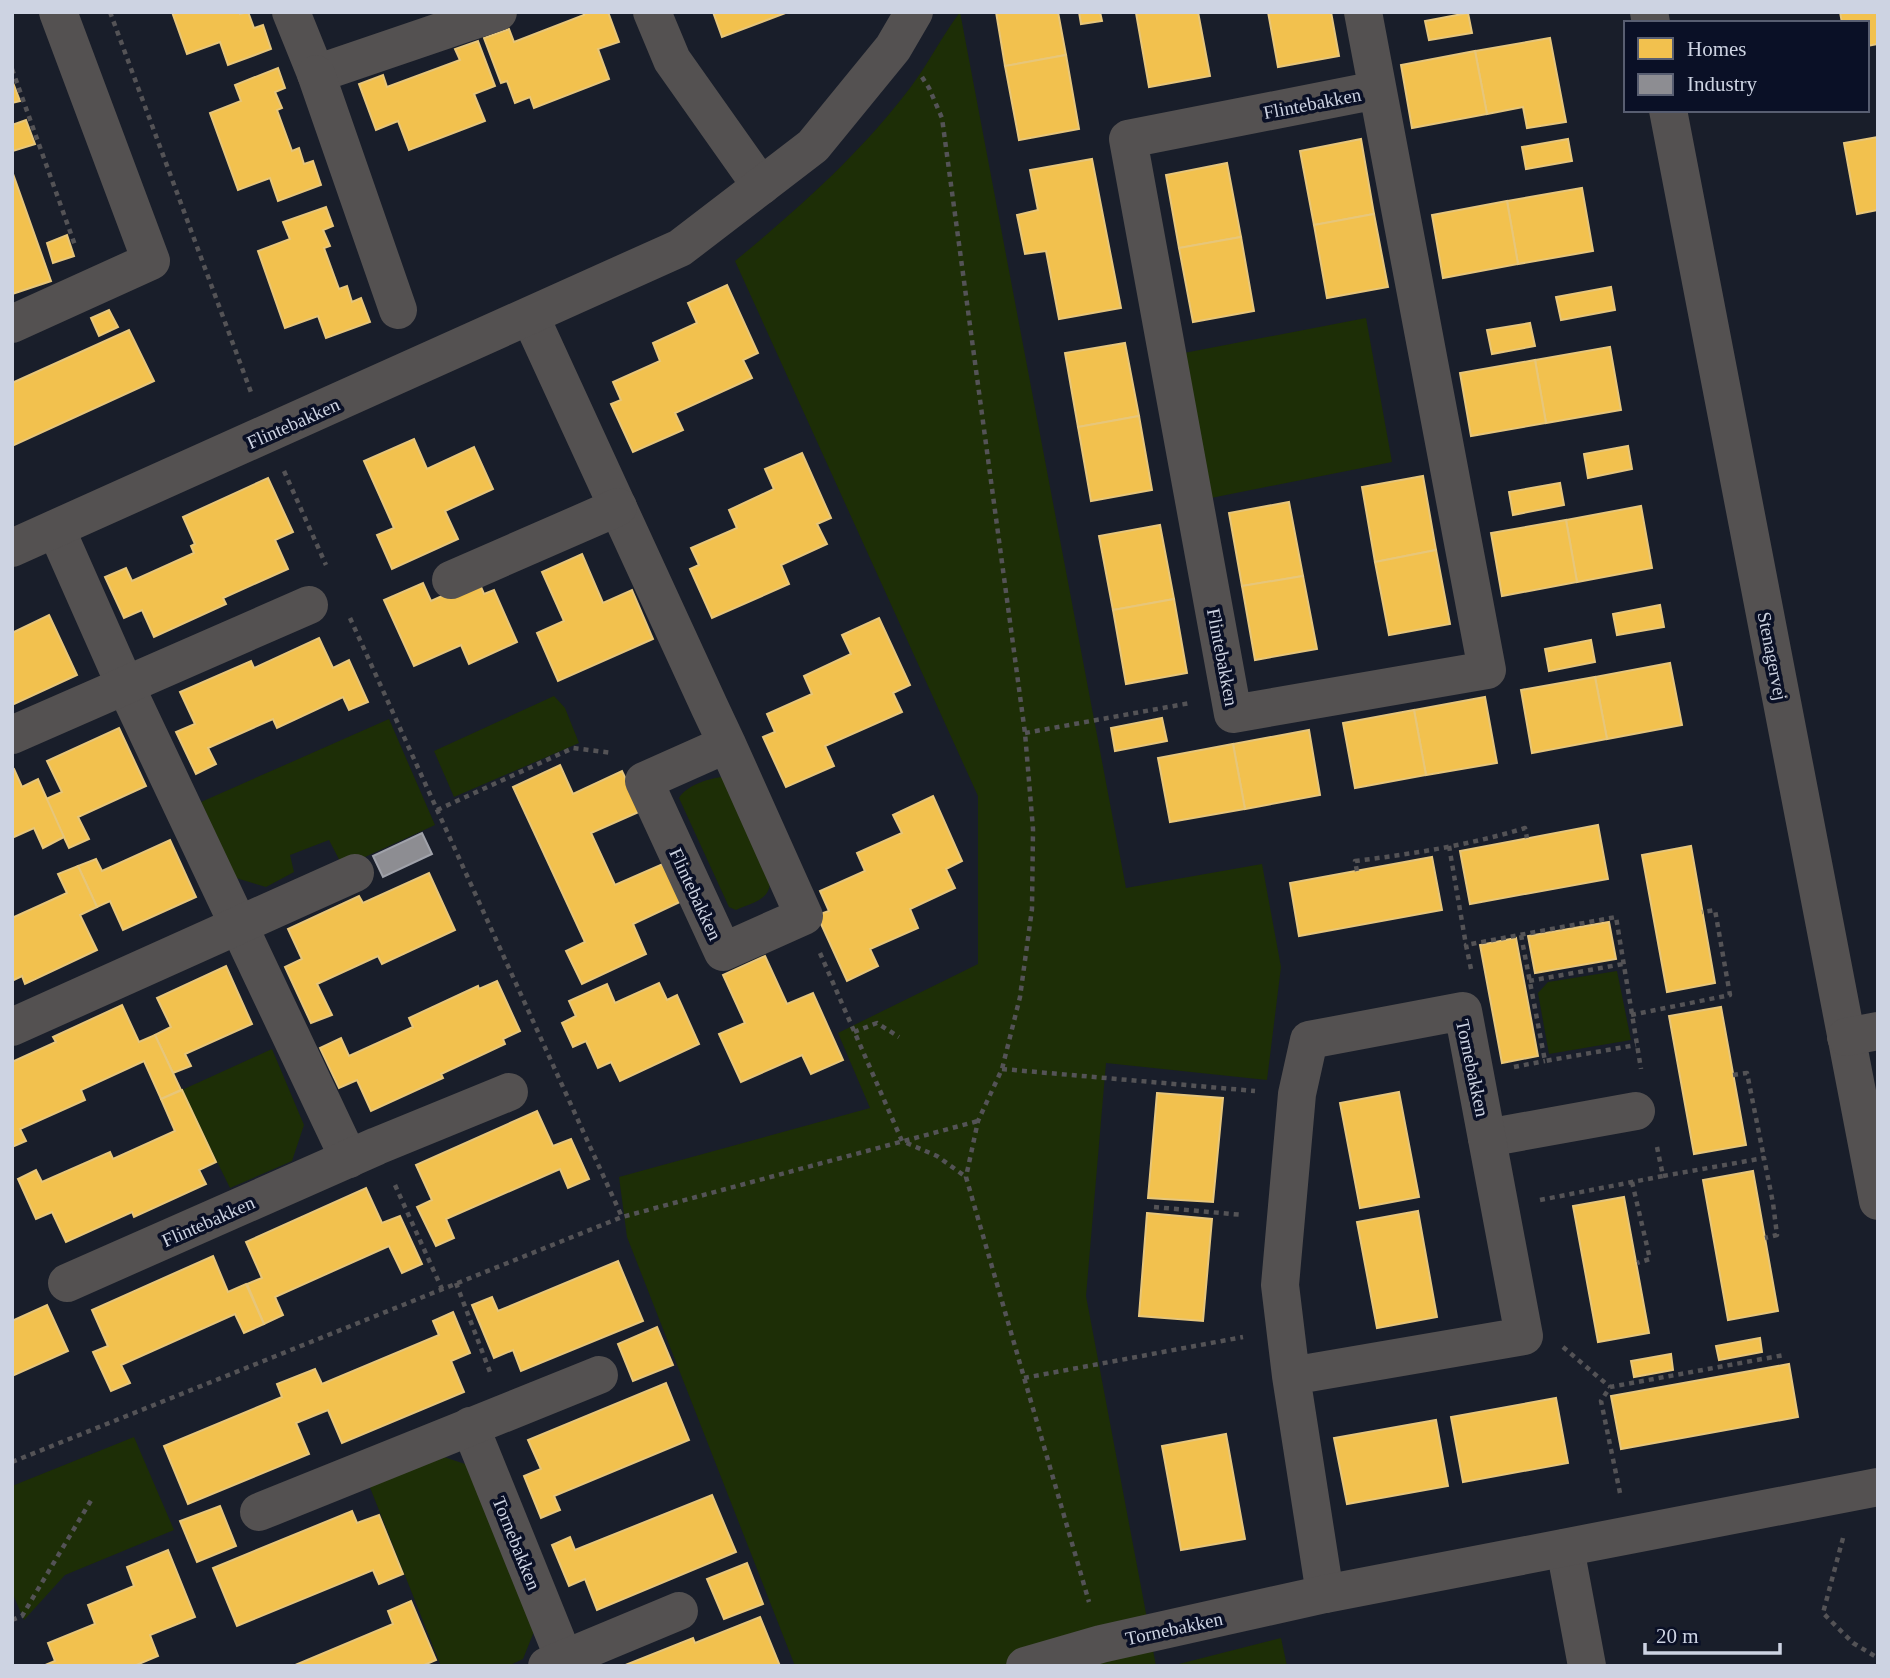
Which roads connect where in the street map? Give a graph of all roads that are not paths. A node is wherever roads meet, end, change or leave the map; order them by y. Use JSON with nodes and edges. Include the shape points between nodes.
{"nodes":[{"id":1,"x":58,"y":12,"type":"edge"},
{"id":2,"x":291,"y":12,"type":"edge"},
{"id":3,"x":498,"y":12,"type":"edge"},
{"id":4,"x":652,"y":12,"type":"edge"},
{"id":5,"x":914,"y":12,"type":"edge"},
{"id":6,"x":1363,"y":12,"type":"edge"},
{"id":7,"x":316,"y":74,"type":"junction"},
{"id":8,"x":1377,"y":90,"type":"junction"},
{"id":9,"x":1668,"y":112,"type":"edge"},
{"id":10,"x":761,"y":186,"type":"junction"},
{"id":11,"x":398,"y":310,"type":"dead end"},
{"id":12,"x":530,"y":316,"type":"junction"},
{"id":13,"x":12,"y":324,"type":"edge"},
{"id":14,"x":618,"y":507,"type":"junction"},
{"id":15,"x":56,"y":529,"type":"junction"},
{"id":16,"x":12,"y":548,"type":"edge"},
{"id":17,"x":451,"y":580,"type":"dead end"},
{"id":18,"x":309,"y":605,"type":"dead end"},
{"id":19,"x":125,"y":685,"type":"junction"},
{"id":20,"x":12,"y":735,"type":"edge"},
{"id":21,"x":727,"y":744,"type":"junction"},
{"id":22,"x":355,"y":873,"type":"dead end"},
{"id":23,"x":238,"y":926,"type":"junction"},
{"id":24,"x":12,"y":1027,"type":"edge"},
{"id":25,"x":1862,"y":1034,"type":"edge"},
{"id":26,"x":509,"y":1092,"type":"dead end"},
{"id":27,"x":1645,"y":1124,"type":"road end"},
{"id":28,"x":1487,"y":1138,"type":"junction"},
{"id":29,"x":363,"y":1152,"type":"junction"},
{"id":30,"x":1878,"y":1201,"type":"edge"},
{"id":31,"x":67,"y":1283,"type":"dead end"},
{"id":32,"x":599,"y":1375,"type":"dead end"},
{"id":33,"x":1291,"y":1376,"type":"junction"},
{"id":34,"x":470,"y":1426,"type":"junction"},
{"id":35,"x":1862,"y":1490,"type":"edge"},
{"id":36,"x":258,"y":1512,"type":"dead end"},
{"id":37,"x":1565,"y":1548,"type":"junction"},
{"id":38,"x":1325,"y":1594,"type":"junction"},
{"id":39,"x":679,"y":1611,"type":"dead end"},
{"id":40,"x":559,"y":1664,"type":"edge"},
{"id":41,"x":1025,"y":1666,"type":"edge"},
{"id":42,"x":1587,"y":1666,"type":"edge"}],
"edges":[{"from":1,"to":13,"type":"street","via":[[151,261]]},
{"from":2,"to":7,"type":"street"},
{"from":3,"to":7,"type":"street"},
{"from":4,"to":10,"type":"street","via":[[672,60]]},
{"from":5,"to":10,"type":"street","name":"Flintebakken","via":[[893,48],[813,146]]},
{"from":6,"to":8,"type":"street","name":"Flintebakken"},
{"from":7,"to":11,"type":"street"},
{"from":8,"to":8,"type":"street","name":"Flintebakken","via":[[1487,670],[1233,714],[1128,139]]},
{"from":9,"to":25,"type":"street","name":"Stenagervej"},
{"from":10,"to":12,"type":"street","name":"Flintebakken","via":[[680,248]]},
{"from":12,"to":14,"type":"street"},
{"from":12,"to":15,"type":"street","name":"Flintebakken"},
{"from":14,"to":17,"type":"street"},
{"from":14,"to":21,"type":"street"},
{"from":15,"to":16,"type":"street","name":"Flintebakken"},
{"from":15,"to":19,"type":"street"},
{"from":18,"to":19,"type":"street"},
{"from":19,"to":20,"type":"street"},
{"from":19,"to":23,"type":"street"},
{"from":21,"to":21,"type":"street","name":"Flintebakken","via":[[804,916],[723,952],[644,781]]},
{"from":22,"to":23,"type":"street"},
{"from":23,"to":24,"type":"street"},
{"from":23,"to":29,"type":"street"},
{"from":25,"to":30,"type":"street","name":"Stenagervej"},
{"from":26,"to":29,"type":"street","name":"Flintebakken"},
{"from":27,"to":28,"type":"street"},
{"from":28,"to":33,"type":"street","name":"Tornebakken","via":[[1524,1336]]},
{"from":28,"to":33,"type":"street","name":"Tornebakken","via":[[1463,1012],[1309,1040],[1297,1094],[1280,1285]]},
{"from":29,"to":31,"type":"street","name":"Flintebakken"},
{"from":32,"to":34,"type":"street"},
{"from":33,"to":38,"type":"street","name":"Tornebakken"},
{"from":34,"to":36,"type":"street"},
{"from":34,"to":40,"type":"street","name":"Tornebakken"},
{"from":35,"to":37,"type":"street","name":"Tornebakken"},
{"from":37,"to":38,"type":"street","name":"Tornebakken"},
{"from":37,"to":42,"type":"street"},
{"from":38,"to":41,"type":"street","name":"Tornebakken","via":[[1101,1644]]},
{"from":39,"to":40,"type":"street","name":"Tornebakken"}]}
